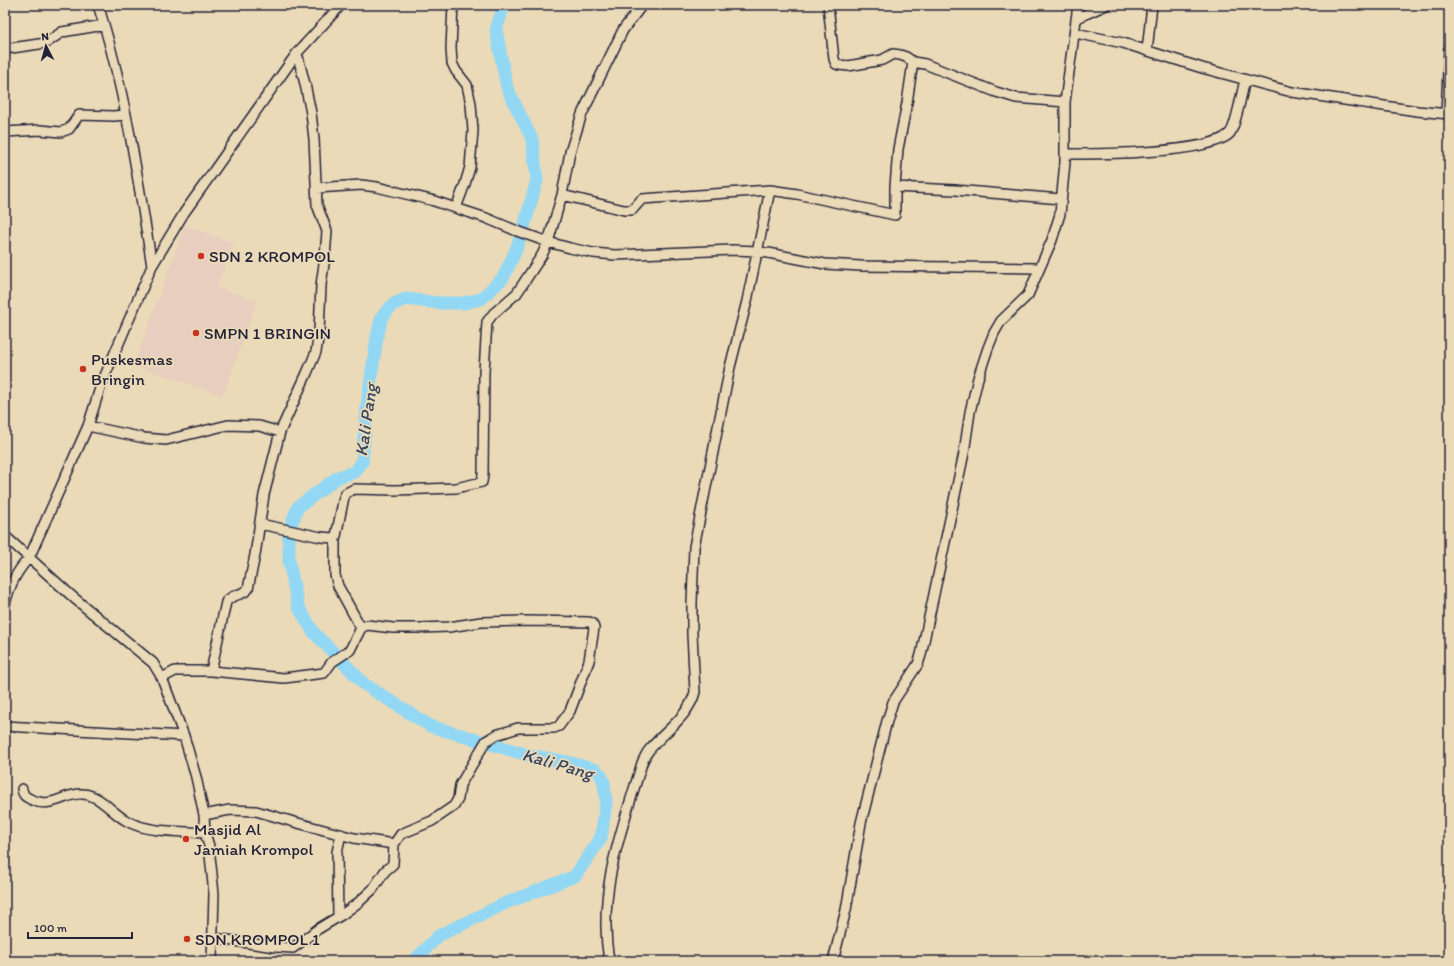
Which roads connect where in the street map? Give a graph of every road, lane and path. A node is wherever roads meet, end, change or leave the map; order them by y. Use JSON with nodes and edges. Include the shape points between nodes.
{"nodes":[{"id":1,"x":98,"y":5,"type":"edge"},
{"id":2,"x":341,"y":5,"type":"edge"},
{"id":3,"x":453,"y":5,"type":"edge"},
{"id":4,"x":642,"y":5,"type":"edge"},
{"id":5,"x":828,"y":5,"type":"edge"},
{"id":6,"x":1078,"y":5,"type":"edge"},
{"id":7,"x":1106,"y":5,"type":"edge"},
{"id":8,"x":1152,"y":5,"type":"edge"},
{"id":9,"x":1078,"y":18,"type":"junction"},
{"id":10,"x":104,"y":24,"type":"junction"},
{"id":11,"x":1075,"y":33,"type":"junction"},
{"id":12,"x":5,"y":49,"type":"edge"},
{"id":13,"x":1449,"y":49,"type":"edge"},
{"id":14,"x":1147,"y":51,"type":"junction"},
{"id":15,"x":297,"y":53,"type":"junction"},
{"id":16,"x":913,"y":62,"type":"junction"},
{"id":17,"x":1245,"y":80,"type":"junction"},
{"id":18,"x":1065,"y":102,"type":"junction"},
{"id":19,"x":1448,"y":114,"type":"edge"},
{"id":20,"x":125,"y":115,"type":"junction"},
{"id":21,"x":5,"y":132,"type":"edge"},
{"id":22,"x":1065,"y":154,"type":"junction"},
{"id":23,"x":895,"y":187,"type":"junction"},
{"id":24,"x":317,"y":188,"type":"junction"},
{"id":25,"x":770,"y":190,"type":"junction"},
{"id":26,"x":562,"y":195,"type":"junction"},
{"id":27,"x":1061,"y":199,"type":"junction"},
{"id":28,"x":456,"y":208,"type":"junction"},
{"id":29,"x":548,"y":242,"type":"junction"},
{"id":30,"x":758,"y":251,"type":"junction"},
{"id":31,"x":152,"y":266,"type":"junction"},
{"id":32,"x":1039,"y":268,"type":"junction"},
{"id":33,"x":88,"y":426,"type":"junction"},
{"id":34,"x":280,"y":432,"type":"junction"},
{"id":35,"x":260,"y":524,"type":"junction"},
{"id":36,"x":5,"y":536,"type":"edge"},
{"id":37,"x":335,"y":538,"type":"junction"},
{"id":38,"x":30,"y":558,"type":"junction"},
{"id":39,"x":5,"y":604,"type":"edge"},
{"id":40,"x":361,"y":628,"type":"junction"},
{"id":41,"x":211,"y":671,"type":"junction"},
{"id":42,"x":162,"y":678,"type":"junction"},
{"id":43,"x":5,"y":726,"type":"edge"},
{"id":44,"x":184,"y":736,"type":"junction"},
{"id":45,"x":22,"y":789,"type":"dead end"},
{"id":46,"x":204,"y":815,"type":"junction"},
{"id":47,"x":205,"y":833,"type":"junction"},
{"id":48,"x":341,"y":834,"type":"junction"},
{"id":49,"x":394,"y":844,"type":"junction"},
{"id":50,"x":338,"y":916,"type":"junction"},
{"id":51,"x":214,"y":938,"type":"junction"},
{"id":52,"x":212,"y":961,"type":"edge"},
{"id":53,"x":609,"y":961,"type":"edge"},
{"id":54,"x":833,"y":961,"type":"edge"}],
"edges":[{"from":1,"to":10,"type":"street"},
{"from":2,"to":15,"type":"street"},
{"from":3,"to":28,"type":"street","via":[[452,63],[467,85],[473,131],[470,167]]},
{"from":4,"to":26,"type":"street","via":[[623,30],[582,114],[570,152]]},
{"from":5,"to":16,"type":"street","via":[[836,64],[848,66],[882,60],[893,54],[906,57]]},
{"from":6,"to":9,"type":"street"},
{"from":7,"to":9,"type":"street"},
{"from":8,"to":14,"type":"street"},
{"from":9,"to":11,"type":"street"},
{"from":10,"to":12,"type":"street","via":[[62,32],[49,42]]},
{"from":10,"to":20,"type":"street"},
{"from":11,"to":14,"type":"street"},
{"from":11,"to":18,"type":"street"},
{"from":13,"to":19,"type":"street"},
{"from":14,"to":17,"type":"street"},
{"from":15,"to":24,"type":"street","via":[[311,113]]},
{"from":15,"to":31,"type":"street","via":[[184,213]]},
{"from":16,"to":18,"type":"street","via":[[1016,98]]},
{"from":16,"to":23,"type":"street","via":[[898,149]]},
{"from":17,"to":19,"type":"street","via":[[1292,92]]},
{"from":17,"to":22,"type":"street","via":[[1233,127],[1223,138],[1158,151]]},
{"from":18,"to":22,"type":"street"},
{"from":20,"to":21,"type":"street","via":[[79,115],[70,129],[61,132]]},
{"from":20,"to":31,"type":"street"},
{"from":22,"to":27,"type":"street"},
{"from":23,"to":25,"type":"street","via":[[895,215]]},
{"from":23,"to":27,"type":"street"},
{"from":24,"to":28,"type":"street","via":[[361,185],[377,187]]},
{"from":24,"to":34,"type":"street","via":[[317,205],[327,231],[316,352]]},
{"from":25,"to":26,"type":"street","via":[[642,199],[632,210]]},
{"from":25,"to":30,"type":"street"},
{"from":26,"to":29,"type":"street"},
{"from":27,"to":32,"type":"street","via":[[1060,214],[1052,240]]},
{"from":28,"to":29,"type":"street"},
{"from":29,"to":30,"type":"street","via":[[593,253],[615,254]]},
{"from":29,"to":37,"type":"street","via":[[517,293],[487,322],[482,482],[456,488],[354,489],[344,497]]},
{"from":30,"to":32,"type":"street","via":[[825,264]]},
{"from":30,"to":53,"type":"street","via":[[730,367],[694,547],[692,634],[695,692],[689,708],[649,750],[642,763],[612,863],[607,892]]},
{"from":31,"to":33,"type":"street","via":[[101,385]]},
{"from":32,"to":54,"type":"street","via":[[1028,295],[1001,321],[978,378],[921,654],[915,670],[893,702],[887,721],[861,823],[846,910]]},
{"from":33,"to":34,"type":"street","via":[[166,440],[228,425],[259,426]]},
{"from":33,"to":38,"type":"street"},
{"from":34,"to":35,"type":"street","via":[[264,495]]},
{"from":35,"to":37,"type":"street"},
{"from":35,"to":41,"type":"street","via":[[248,589],[226,602]]},
{"from":36,"to":38,"type":"street"},
{"from":37,"to":40,"type":"street","via":[[335,575],[338,586]]},
{"from":38,"to":39,"type":"street","via":[[14,577]]},
{"from":38,"to":42,"type":"street","via":[[153,663]]},
{"from":40,"to":41,"type":"street","via":[[350,650],[332,662],[324,674],[284,678]]},
{"from":40,"to":49,"type":"street","via":[[367,625],[393,628],[449,627],[481,622],[525,621],[589,622],[594,628],[589,661],[570,711],[559,726],[518,728],[486,741],[460,785],[454,806],[432,821],[401,834]]},
{"from":41,"to":42,"type":"street","via":[[175,671]]},
{"from":42,"to":44,"type":"street"},
{"from":43,"to":44,"type":"street"},
{"from":44,"to":46,"type":"street"},
{"from":45,"to":47,"type":"street","via":[[26,797],[35,801],[51,802],[82,793],[93,796],[127,822],[146,828]]},
{"from":46,"to":47,"type":"street"},
{"from":46,"to":48,"type":"street","via":[[230,810],[256,811]]},
{"from":47,"to":51,"type":"street","via":[[209,846],[214,894]]},
{"from":48,"to":49,"type":"street"},
{"from":48,"to":50,"type":"street","via":[[337,852]]},
{"from":49,"to":50,"type":"street","via":[[393,864],[373,889]]},
{"from":50,"to":51,"type":"street","via":[[293,948]]},
{"from":51,"to":52,"type":"street"}]}
